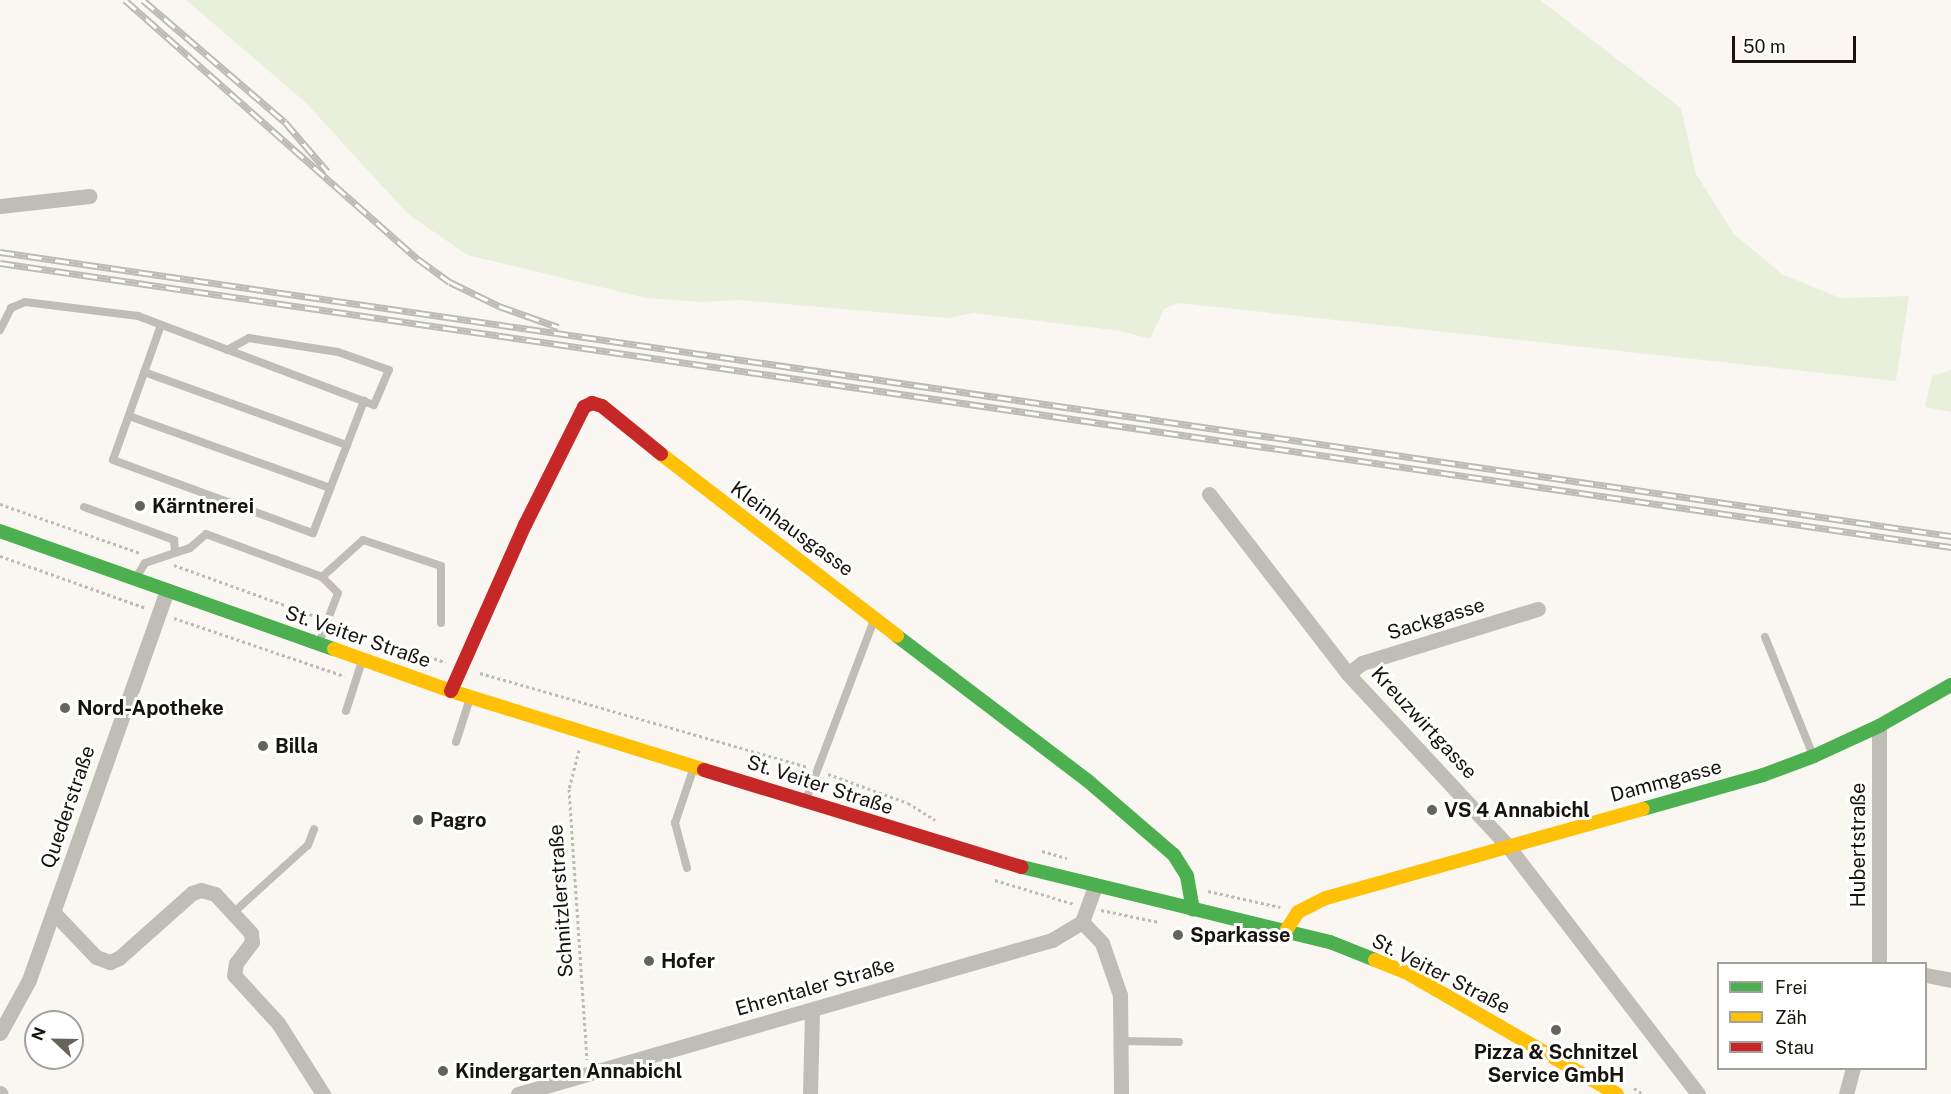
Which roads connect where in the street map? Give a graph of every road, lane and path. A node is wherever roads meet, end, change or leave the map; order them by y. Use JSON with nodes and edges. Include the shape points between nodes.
{"nodes":[{"id":1,"x":89,"y":196,"type":"dead end"},
{"id":2,"x":0,"y":206,"type":"edge"},
{"id":3,"x":161,"y":325,"type":"junction"},
{"id":4,"x":0,"y":330,"type":"edge"},
{"id":5,"x":227,"y":350,"type":"junction"},
{"id":6,"x":144,"y":372,"type":"junction"},
{"id":7,"x":364,"y":401,"type":"junction"},
{"id":8,"x":129,"y":416,"type":"junction"},
{"id":9,"x":347,"y":445,"type":"junction"},
{"id":10,"x":330,"y":488,"type":"junction"},
{"id":11,"x":1209,"y":494,"type":"dead end"},
{"id":12,"x":0,"y":504,"type":"edge"},
{"id":13,"x":84,"y":507,"type":"dead end"},
{"id":14,"x":0,"y":531,"type":"edge"},
{"id":15,"x":175,"y":552,"type":"junction"},
{"id":16,"x":157,"y":559,"type":"junction"},
{"id":17,"x":322,"y":577,"type":"junction"},
{"id":18,"x":135,"y":579,"type":"junction"},
{"id":19,"x":167,"y":591,"type":"junction"},
{"id":20,"x":1538,"y":609,"type":"dead end"},
{"id":21,"x":876,"y":616,"type":"junction"},
{"id":22,"x":327,"y":621,"type":"junction"},
{"id":23,"x":441,"y":623,"type":"dead end"},
{"id":24,"x":1765,"y":637,"type":"dead end"},
{"id":25,"x":319,"y":644,"type":"junction"},
{"id":26,"x":363,"y":660,"type":"junction"},
{"id":27,"x":460,"y":667,"type":"junction"},
{"id":28,"x":1348,"y":674,"type":"junction"},
{"id":29,"x":1951,"y":685,"type":"edge"},
{"id":30,"x":451,"y":691,"type":"junction"},
{"id":31,"x":470,"y":697,"type":"junction"},
{"id":32,"x":346,"y":711,"type":"dead end"},
{"id":33,"x":1879,"y":726,"type":"junction"},
{"id":34,"x":584,"y":731,"type":"junction"},
{"id":35,"x":456,"y":742,"type":"dead end"},
{"id":36,"x":1814,"y":756,"type":"junction"},
{"id":37,"x":694,"y":766,"type":"junction"},
{"id":38,"x":817,"y":770,"type":"junction"},
{"id":39,"x":805,"y":801,"type":"junction"},
{"id":40,"x":939,"y":823,"type":"dead end"},
{"id":41,"x":314,"y":829,"type":"dead end"},
{"id":42,"x":1507,"y":845,"type":"junction"},
{"id":43,"x":1036,"y":850,"type":"dead end"},
{"id":44,"x":1079,"y":861,"type":"dead end"},
{"id":45,"x":687,"y":868,"type":"dead end"},
{"id":46,"x":1095,"y":886,"type":"junction"},
{"id":47,"x":1089,"y":908,"type":"junction"},
{"id":48,"x":1193,"y":909,"type":"junction"},
{"id":49,"x":54,"y":913,"type":"junction"},
{"id":50,"x":233,"y":913,"type":"junction"},
{"id":51,"x":1082,"y":922,"type":"junction"},
{"id":52,"x":1170,"y":924,"type":"dead end"},
{"id":53,"x":1287,"y":929,"type":"junction"},
{"id":54,"x":1879,"y":962,"type":"edge"},
{"id":55,"x":1927,"y":975,"type":"edge"},
{"id":56,"x":1951,"y":980,"type":"edge"},
{"id":57,"x":812,"y":1011,"type":"junction"},
{"id":58,"x":0,"y":1033,"type":"edge"},
{"id":59,"x":1121,"y":1041,"type":"junction"},
{"id":60,"x":1179,"y":1041,"type":"dead end"},
{"id":61,"x":1852,"y":1070,"type":"edge"},
{"id":62,"x":587,"y":1071,"type":"junction"},
{"id":63,"x":323,"y":1094,"type":"edge"},
{"id":64,"x":518,"y":1094,"type":"edge"},
{"id":65,"x":810,"y":1094,"type":"edge"},
{"id":66,"x":1121,"y":1094,"type":"edge"},
{"id":67,"x":1617,"y":1094,"type":"edge"},
{"id":68,"x":1698,"y":1094,"type":"edge"},
{"id":69,"x":1846,"y":1094,"type":"edge"}],
"edges":[{"from":1,"to":2,"type":"street"},
{"from":3,"to":4,"type":"lane","via":[[138,316],[25,302],[11,308]]},
{"from":3,"to":5,"type":"lane"},
{"from":3,"to":6,"type":"lane"},
{"from":5,"to":7,"type":"lane"},
{"from":5,"to":7,"type":"lane","via":[[249,338],[338,352],[389,370],[374,405]]},
{"from":6,"to":8,"type":"lane"},
{"from":6,"to":9,"type":"lane"},
{"from":7,"to":9,"type":"lane"},
{"from":8,"to":10,"type":"lane"},
{"from":8,"to":10,"type":"lane","via":[[113,460],[313,533]]},
{"from":9,"to":10,"type":"lane"},
{"from":11,"to":28,"type":"street","name":"Kreuzwirtgasse"},
{"from":12,"to":16,"type":"path"},
{"from":13,"to":15,"type":"lane","via":[[174,540]]},
{"from":14,"to":18,"type":"street","name":"St. Veiter Straße"},
{"from":15,"to":16,"type":"lane"},
{"from":15,"to":17,"type":"lane","via":[[190,548],[206,534]]},
{"from":16,"to":18,"type":"lane","via":[[145,563]]},
{"from":16,"to":22,"type":"path"},
{"from":17,"to":22,"type":"lane","via":[[338,593]]},
{"from":17,"to":23,"type":"lane","via":[[363,540],[441,566]]},
{"from":18,"to":19,"type":"street","name":"St. Veiter Straße"},
{"from":19,"to":25,"type":"street","name":"St. Veiter Straße"},
{"from":19,"to":49,"type":"street","name":"Quederstraße"},
{"from":20,"to":28,"type":"street","name":"Sackgasse","via":[[1362,663]]},
{"from":21,"to":27,"type":"street","name":"Kleinhausgasse","via":[[704,489],[602,406],[592,403],[584,407]]},
{"from":21,"to":38,"type":"lane"},
{"from":21,"to":48,"type":"street","name":"Kleinhausgasse","via":[[1088,781],[1174,855],[1187,876]]},
{"from":22,"to":25,"type":"lane"},
{"from":22,"to":27,"type":"path"},
{"from":24,"to":36,"type":"lane"},
{"from":25,"to":26,"type":"street","name":"St. Veiter Straße"},
{"from":26,"to":30,"type":"street","name":"St. Veiter Straße"},
{"from":26,"to":32,"type":"lane"},
{"from":27,"to":30,"type":"street","name":"Kleinhausgasse"},
{"from":27,"to":38,"type":"path"},
{"from":28,"to":42,"type":"street","name":"Kreuzwirtgasse"},
{"from":29,"to":33,"type":"street","name":"Dammgasse"},
{"from":30,"to":31,"type":"street","name":"St. Veiter Straße"},
{"from":31,"to":34,"type":"street","name":"St. Veiter Straße"},
{"from":31,"to":35,"type":"lane"},
{"from":33,"to":36,"type":"street","name":"Dammgasse"},
{"from":33,"to":54,"type":"street","name":"Hubertstraße"},
{"from":34,"to":37,"type":"street","name":"St. Veiter Straße"},
{"from":34,"to":62,"type":"path","name":"Schnitzlerstraße","via":[[569,789]]},
{"from":36,"to":42,"type":"street","name":"Dammgasse","via":[[1763,774]]},
{"from":37,"to":39,"type":"street","name":"St. Veiter Straße"},
{"from":37,"to":45,"type":"lane","via":[[675,824]]},
{"from":38,"to":39,"type":"lane"},
{"from":38,"to":40,"type":"path","via":[[908,803]]},
{"from":39,"to":46,"type":"street","name":"St. Veiter Straße"},
{"from":41,"to":50,"type":"lane","via":[[308,845]]},
{"from":42,"to":53,"type":"street","name":"Dammgasse","via":[[1326,898],[1298,912]]},
{"from":42,"to":68,"type":"street","name":"Kreuzwirtgasse"},
{"from":43,"to":44,"type":"path"},
{"from":46,"to":47,"type":"street"},
{"from":46,"to":48,"type":"street","name":"St. Veiter Straße"},
{"from":47,"to":51,"type":"street"},
{"from":47,"to":52,"type":"path"},
{"from":48,"to":53,"type":"street","name":"St. Veiter Straße"},
{"from":49,"to":50,"type":"street","via":[[96,957],[110,962],[192,893],[201,890],[215,894]]},
{"from":49,"to":58,"type":"street","name":"Quederstraße","via":[[29,980]]},
{"from":50,"to":63,"type":"street","via":[[252,933],[252,942],[236,963],[234,975],[279,1023]]},
{"from":51,"to":57,"type":"street","name":"Ehrentaler Straße","via":[[1052,940]]},
{"from":51,"to":59,"type":"street","via":[[1110,958],[1120,995]]},
{"from":53,"to":67,"type":"street","name":"St. Veiter Straße","via":[[1409,974]]},
{"from":55,"to":56,"type":"street"},
{"from":57,"to":62,"type":"street","name":"Ehrentaler Straße"},
{"from":57,"to":65,"type":"street"},
{"from":59,"to":60,"type":"lane"},
{"from":59,"to":66,"type":"street"},
{"from":61,"to":69,"type":"street"},
{"from":62,"to":64,"type":"street","name":"Ehrentaler Straße"}]}
